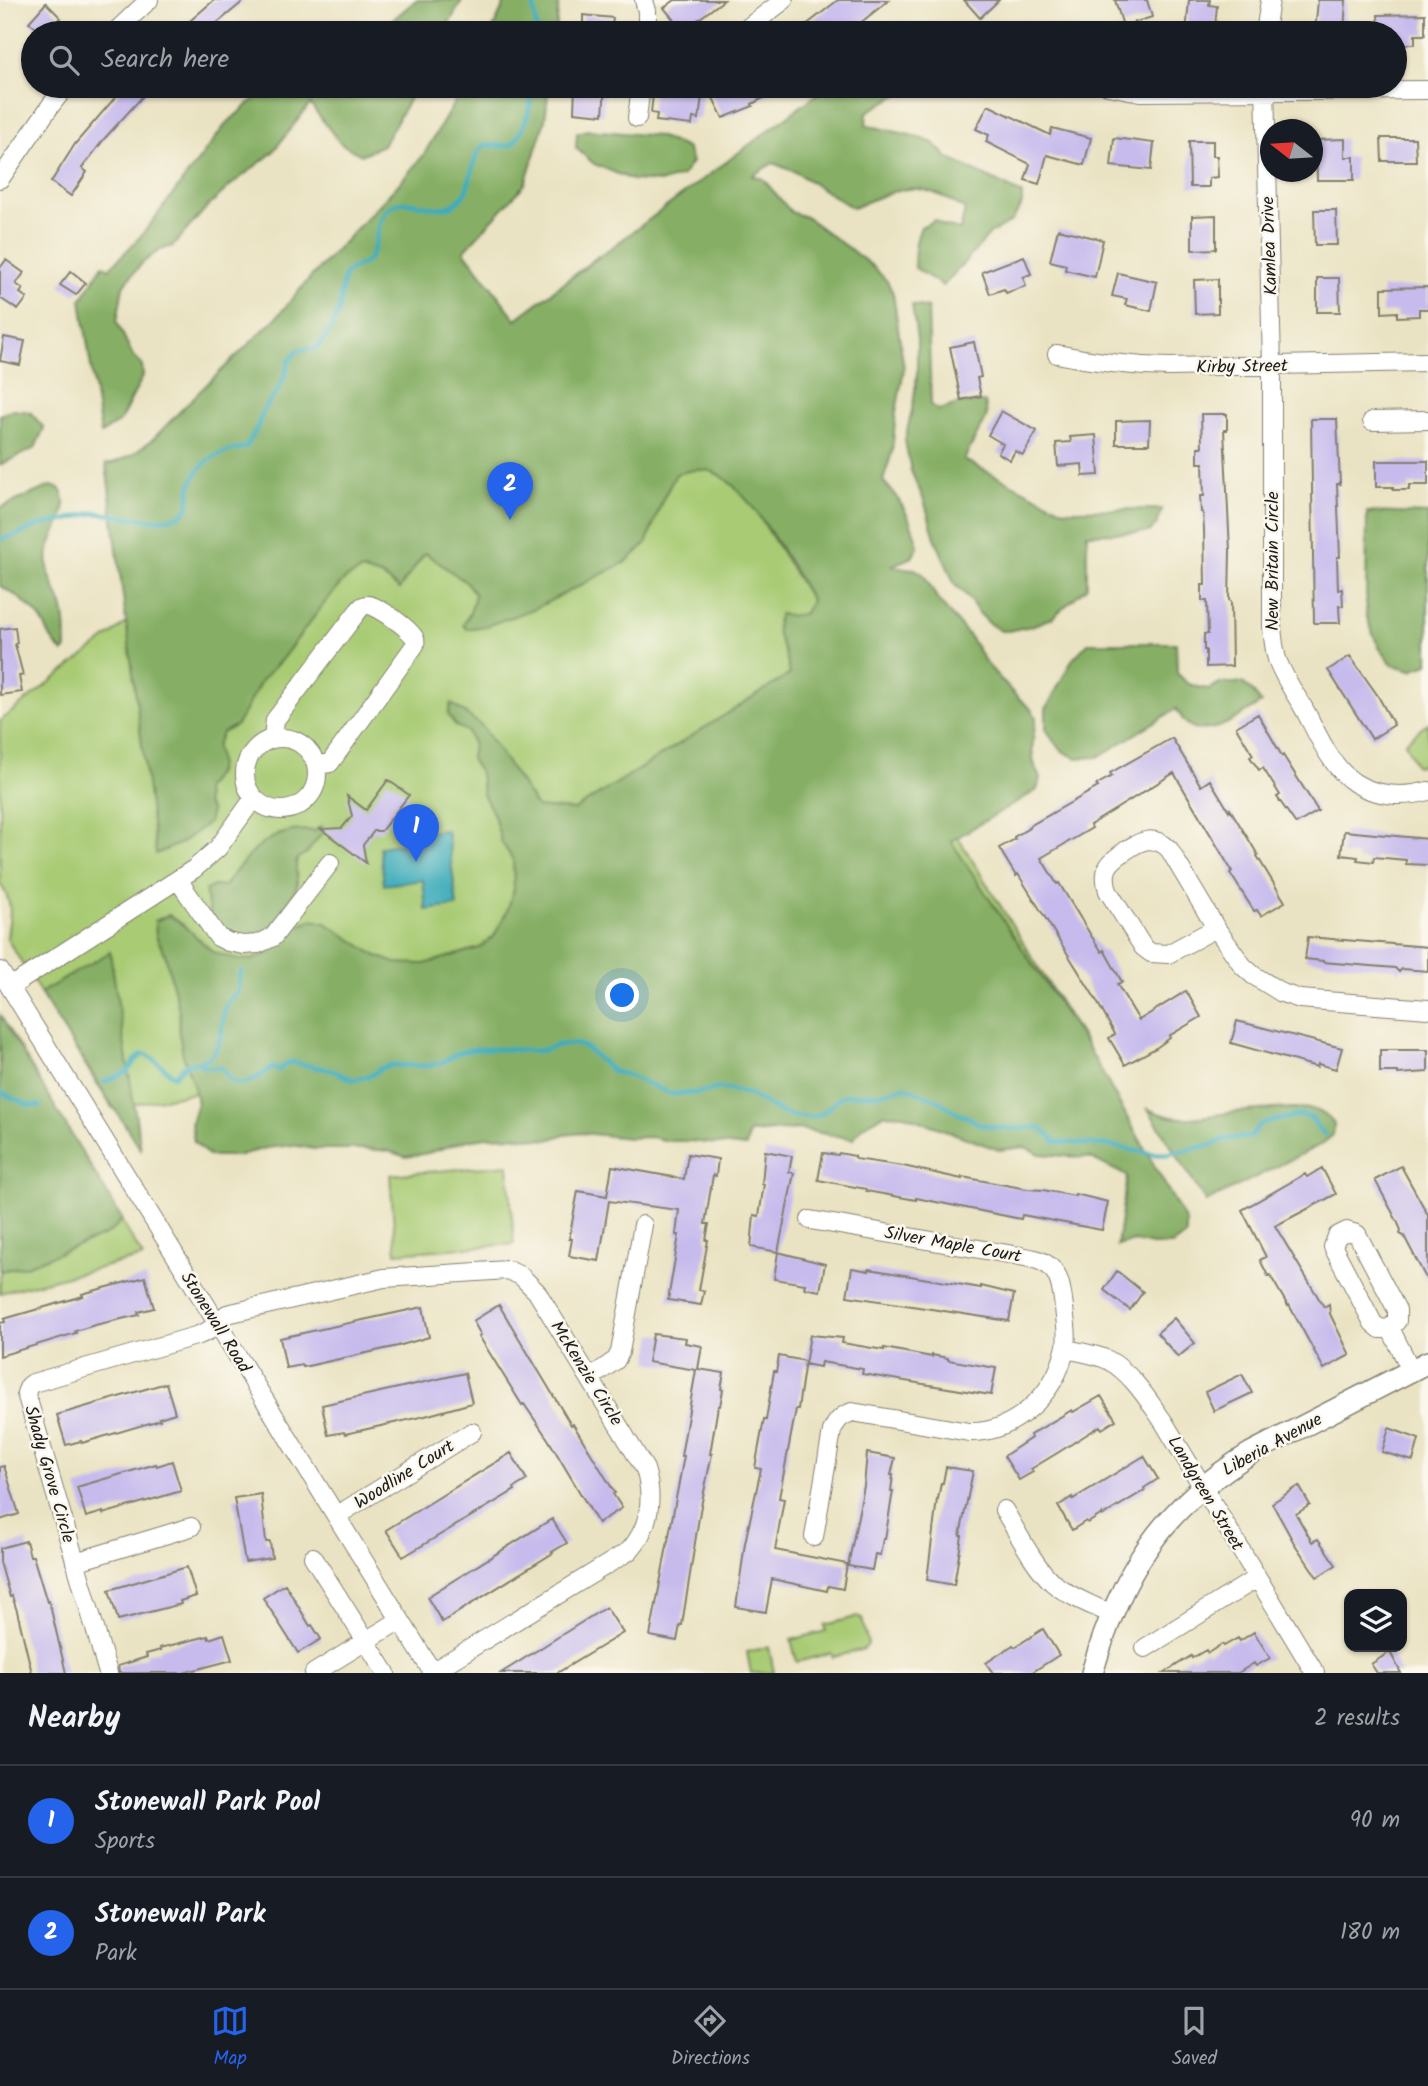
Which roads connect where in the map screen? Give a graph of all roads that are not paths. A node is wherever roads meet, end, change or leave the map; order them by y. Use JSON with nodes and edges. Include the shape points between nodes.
{"nodes":[{"id":1,"x":149,"y":0,"type":"edge"},
{"id":2,"x":644,"y":0,"type":"edge"},
{"id":3,"x":784,"y":0,"type":"edge"},
{"id":4,"x":1270,"y":0,"type":"edge"},
{"id":5,"x":127,"y":21,"type":"edge"},
{"id":6,"x":647,"y":21,"type":"edge"},
{"id":7,"x":757,"y":21,"type":"edge"},
{"id":8,"x":1267,"y":21,"type":"edge"},
{"id":9,"x":1407,"y":90,"type":"edge"},
{"id":10,"x":1428,"y":90,"type":"edge"},
{"id":11,"x":56,"y":98,"type":"edge"},
{"id":12,"x":640,"y":98,"type":"edge"},
{"id":13,"x":1265,"y":98,"type":"edge"},
{"id":14,"x":637,"y":118,"type":"dead end"},
{"id":15,"x":0,"y":179,"type":"edge"},
{"id":16,"x":1057,"y":354,"type":"dead end"},
{"id":17,"x":1428,"y":362,"type":"edge"},
{"id":18,"x":1272,"y":365,"type":"junction"},
{"id":19,"x":1428,"y":420,"type":"edge"},
{"id":20,"x":1372,"y":421,"type":"dead end"},
{"id":21,"x":272,"y":738,"type":"junction"},
{"id":22,"x":316,"y":765,"type":"junction"},
{"id":23,"x":1428,"y":790,"type":"edge"},
{"id":24,"x":254,"y":798,"type":"junction"},
{"id":25,"x":330,"y":863,"type":"dead end"},
{"id":26,"x":178,"y":880,"type":"junction"},
{"id":27,"x":1216,"y":929,"type":"junction"},
{"id":28,"x":0,"y":971,"type":"edge"},
{"id":29,"x":10,"y":987,"type":"junction"},
{"id":30,"x":1428,"y":1009,"type":"edge"},
{"id":31,"x":810,"y":1220,"type":"dead end"},
{"id":32,"x":643,"y":1225,"type":"dead end"},
{"id":33,"x":216,"y":1323,"type":"junction"},
{"id":34,"x":1390,"y":1328,"type":"junction"},
{"id":35,"x":1066,"y":1349,"type":"junction"},
{"id":36,"x":1419,"y":1366,"type":"edge"},
{"id":37,"x":590,"y":1378,"type":"junction"},
{"id":38,"x":472,"y":1432,"type":"dead end"},
{"id":39,"x":1202,"y":1487,"type":"junction"},
{"id":40,"x":1004,"y":1510,"type":"dead end"},
{"id":41,"x":336,"y":1516,"type":"junction"},
{"id":42,"x":191,"y":1527,"type":"dead end"},
{"id":43,"x":814,"y":1537,"type":"dead end"},
{"id":44,"x":313,"y":1556,"type":"dead end"},
{"id":45,"x":75,"y":1562,"type":"junction"},
{"id":46,"x":1258,"y":1578,"type":"junction"},
{"id":47,"x":1111,"y":1614,"type":"junction"},
{"id":48,"x":400,"y":1620,"type":"junction"},
{"id":49,"x":366,"y":1641,"type":"junction"},
{"id":50,"x":1145,"y":1648,"type":"dead end"},
{"id":51,"x":108,"y":1673,"type":"edge"},
{"id":52,"x":314,"y":1673,"type":"edge"},
{"id":53,"x":386,"y":1673,"type":"edge"},
{"id":54,"x":432,"y":1673,"type":"edge"},
{"id":55,"x":1092,"y":1673,"type":"edge"},
{"id":56,"x":1315,"y":1673,"type":"edge"}],
"edges":[{"from":1,"to":5,"type":"street"},
{"from":2,"to":6,"type":"street"},
{"from":3,"to":7,"type":"street"},
{"from":4,"to":8,"type":"street"},
{"from":9,"to":10,"type":"street"},
{"from":11,"to":15,"type":"street"},
{"from":12,"to":14,"type":"street"},
{"from":13,"to":18,"type":"street","name":"Kamlea Drive"},
{"from":16,"to":18,"type":"street","name":"Kirby Street","via":[[1138,366]]},
{"from":17,"to":18,"type":"street","name":"Kirby Street"},
{"from":18,"to":23,"type":"street","name":"New Britain Circle","via":[[1272,627],[1278,662],[1345,775],[1365,789],[1381,793]]},
{"from":19,"to":20,"type":"street"},
{"from":21,"to":22,"type":"street","via":[[300,743]]},
{"from":21,"to":22,"type":"street","via":[[275,720],[358,611],[368,605],[380,609],[414,637],[415,645],[330,764]]},
{"from":21,"to":24,"type":"street","via":[[256,747],[246,763],[245,782]]},
{"from":22,"to":24,"type":"street","via":[[315,784],[298,806],[279,810]]},
{"from":24,"to":26,"type":"street","via":[[218,848]]},
{"from":25,"to":26,"type":"street","via":[[273,937],[258,944],[218,937]]},
{"from":26,"to":29,"type":"street"},
{"from":27,"to":27,"type":"street","via":[[1163,844],[1138,842],[1108,866],[1108,891],[1151,953],[1168,954]]},
{"from":27,"to":30,"type":"street","via":[[1243,966],[1282,993],[1300,999]]},
{"from":28,"to":29,"type":"street","name":"Stonewall Road"},
{"from":29,"to":33,"type":"street","name":"Stonewall Road"},
{"from":31,"to":35,"type":"street","name":"Silver Maple Court","via":[[1044,1262],[1055,1274],[1063,1296]]},
{"from":32,"to":37,"type":"street","via":[[620,1352]]},
{"from":33,"to":37,"type":"street","name":"McKenzie Circle","via":[[227,1314],[384,1278],[508,1270],[537,1292]]},
{"from":33,"to":41,"type":"street","name":"Stonewall Road"},
{"from":33,"to":45,"type":"street","name":"Shady Grove Circle","via":[[199,1335],[29,1386],[26,1394]]},
{"from":34,"to":34,"type":"street","via":[[1397,1321],[1397,1310],[1357,1234],[1341,1232],[1334,1247],[1373,1323],[1380,1329]]},
{"from":34,"to":36,"type":"street"},
{"from":35,"to":39,"type":"street","name":"Landgreen Street","via":[[1108,1360],[1122,1369],[1163,1421]]},
{"from":35,"to":43,"type":"street","via":[[1045,1393],[1028,1411],[993,1430],[969,1432],[866,1413],[843,1415],[832,1431]]},
{"from":36,"to":39,"type":"main road","name":"Liberia Avenue","via":[[1251,1453]]},
{"from":37,"to":54,"type":"street","name":"McKenzie Circle","via":[[645,1468],[650,1495],[640,1539],[629,1551]]},
{"from":38,"to":41,"type":"street","name":"Woodline Court"},
{"from":39,"to":46,"type":"street","name":"Landgreen Street"},
{"from":39,"to":47,"type":"main road","name":"Liberia Avenue","via":[[1148,1547]]},
{"from":40,"to":47,"type":"street","via":[[1053,1583]]},
{"from":41,"to":48,"type":"street","name":"Stonewall Road"},
{"from":42,"to":45,"type":"street"},
{"from":44,"to":49,"type":"street"},
{"from":45,"to":51,"type":"street","name":"Shady Grove Circle"},
{"from":46,"to":50,"type":"street"},
{"from":46,"to":56,"type":"street","name":"Landgreen Street"},
{"from":47,"to":55,"type":"main road","name":"Liberia Avenue"},
{"from":48,"to":49,"type":"street"},
{"from":48,"to":54,"type":"street","name":"Stonewall Road"},
{"from":49,"to":52,"type":"street"},
{"from":49,"to":53,"type":"street"}]}
